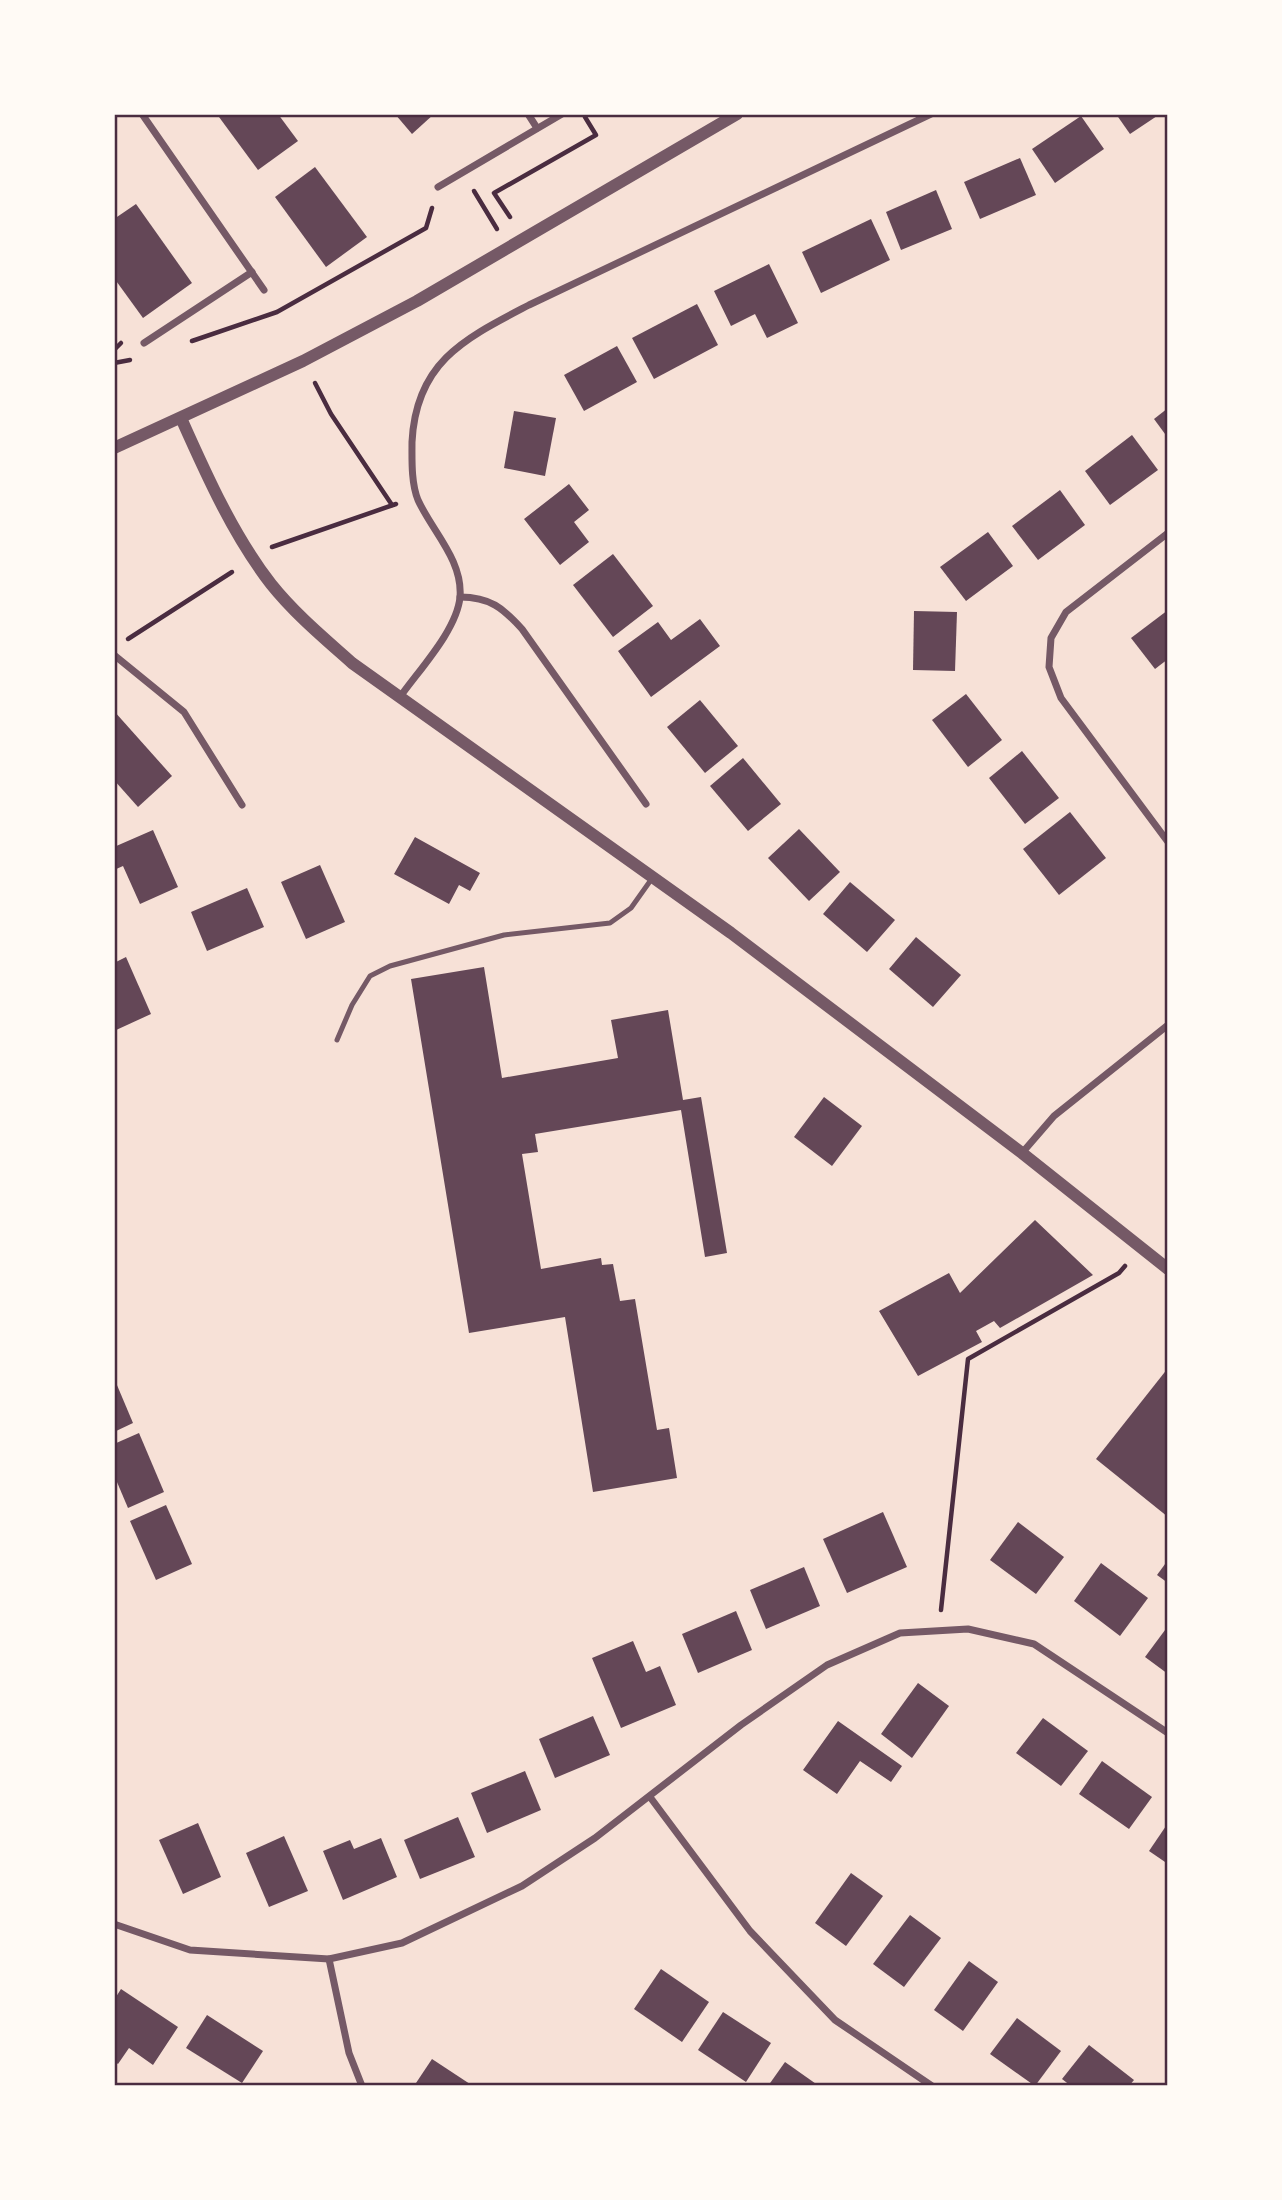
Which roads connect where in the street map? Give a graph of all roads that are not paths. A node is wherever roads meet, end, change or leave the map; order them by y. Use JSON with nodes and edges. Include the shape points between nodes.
{"nodes":[{"id":1,"x":142,"y":114,"type":"edge"},
{"id":2,"x":528,"y":114,"type":"edge"},
{"id":3,"x":562,"y":114,"type":"edge"},
{"id":4,"x":737,"y":114,"type":"edge"},
{"id":5,"x":930,"y":114,"type":"edge"},
{"id":6,"x":537,"y":128,"type":"junction"},
{"id":7,"x":438,"y":187,"type":"road end"},
{"id":8,"x":252,"y":272,"type":"junction"},
{"id":9,"x":264,"y":290,"type":"dead end"},
{"id":10,"x":144,"y":343,"type":"dead end"},
{"id":11,"x":181,"y":418,"type":"junction"},
{"id":12,"x":114,"y":448,"type":"edge"},
{"id":13,"x":1168,"y":533,"type":"edge"},
{"id":14,"x":460,"y":597,"type":"junction"},
{"id":15,"x":114,"y":654,"type":"edge"},
{"id":16,"x":400,"y":697,"type":"junction"},
{"id":17,"x":646,"y":804,"type":"dead end"},
{"id":18,"x":242,"y":805,"type":"dead end"},
{"id":19,"x":1168,"y":842,"type":"edge"},
{"id":20,"x":653,"y":877,"type":"junction"},
{"id":21,"x":1168,"y":1025,"type":"edge"},
{"id":22,"x":337,"y":1040,"type":"dead end"},
{"id":23,"x":1021,"y":1153,"type":"junction"},
{"id":24,"x":1168,"y":1269,"type":"edge"},
{"id":25,"x":1168,"y":1733,"type":"edge"},
{"id":26,"x":650,"y":1797,"type":"junction"},
{"id":27,"x":114,"y":1924,"type":"edge"},
{"id":28,"x":329,"y":1959,"type":"junction"},
{"id":29,"x":362,"y":2086,"type":"edge"},
{"id":30,"x":932,"y":2086,"type":"edge"}],
"edges":[{"from":1,"to":8,"type":"street"},
{"from":2,"to":6,"type":"street"},
{"from":3,"to":6,"type":"street"},
{"from":4,"to":11,"type":"street","via":[[417,301]]},
{"from":5,"to":14,"type":"street","via":[[464,339],[430,376],[414,417],[412,460],[417,498],[456,568]]},
{"from":6,"to":7,"type":"street"},
{"from":8,"to":9,"type":"street"},
{"from":8,"to":10,"type":"street"},
{"from":11,"to":12,"type":"street"},
{"from":11,"to":16,"type":"street","via":[[236,530],[271,583],[310,627]]},
{"from":13,"to":19,"type":"street","via":[[1066,612],[1051,638],[1049,667],[1061,698]]},
{"from":14,"to":16,"type":"street","via":[[447,632]]},
{"from":14,"to":17,"type":"street","via":[[481,597],[509,614]]},
{"from":15,"to":18,"type":"street","via":[[184,712]]},
{"from":16,"to":20,"type":"street"},
{"from":20,"to":22,"type":"lane","via":[[631,908],[610,923],[504,935],[390,966],[370,976]]},
{"from":20,"to":23,"type":"street"},
{"from":21,"to":23,"type":"street","via":[[1054,1116]]},
{"from":23,"to":24,"type":"street"},
{"from":25,"to":26,"type":"street","via":[[1034,1644],[968,1629],[900,1633],[827,1665]]},
{"from":26,"to":28,"type":"street","via":[[522,1886],[402,1943]]},
{"from":26,"to":30,"type":"street","via":[[750,1931],[835,2020]]},
{"from":27,"to":28,"type":"street","via":[[190,1950]]},
{"from":28,"to":29,"type":"street","via":[[349,2053]]}]}
